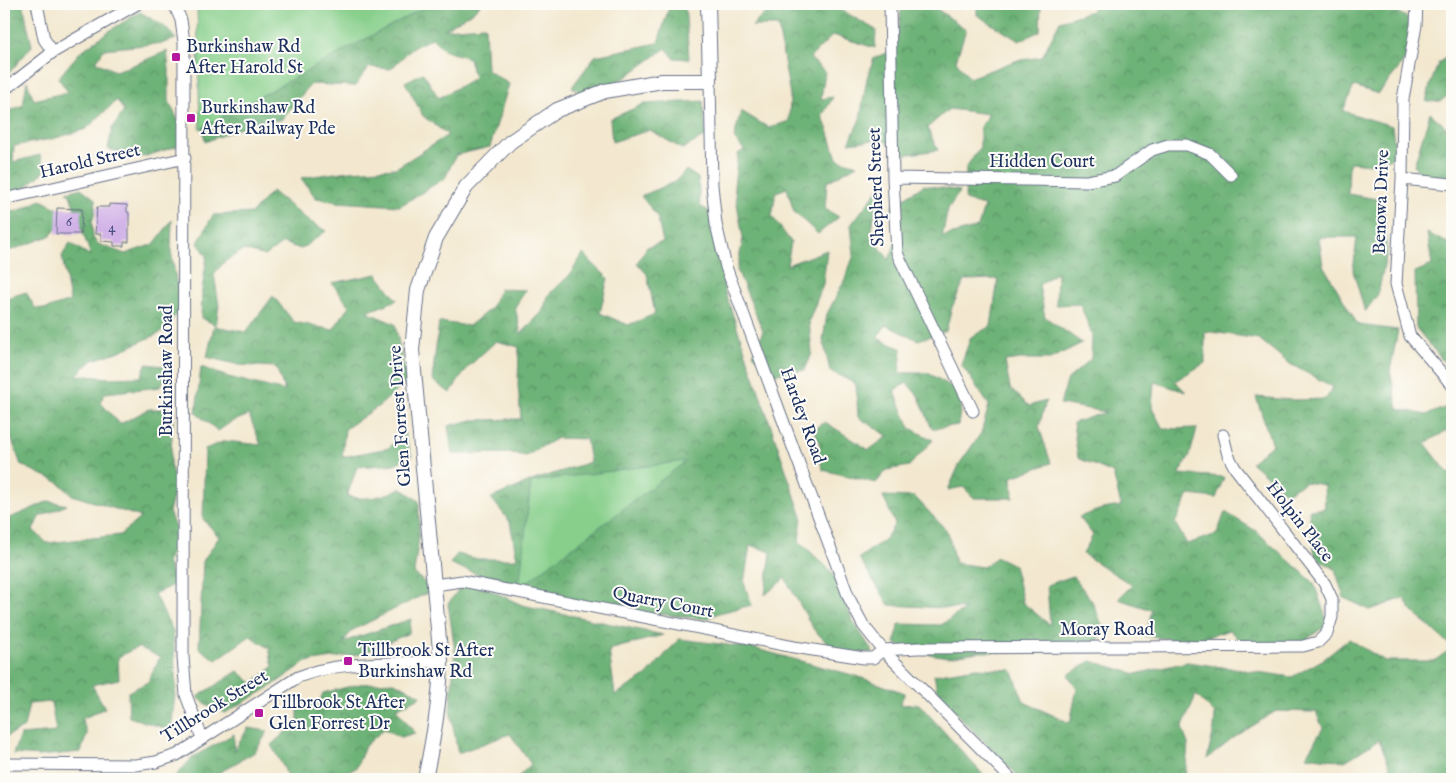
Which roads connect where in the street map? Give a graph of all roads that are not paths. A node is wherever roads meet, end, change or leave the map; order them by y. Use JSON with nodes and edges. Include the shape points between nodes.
{"nodes":[{"id":1,"x":37,"y":4,"type":"edge"},
{"id":2,"x":137,"y":4,"type":"edge"},
{"id":3,"x":174,"y":4,"type":"edge"},
{"id":4,"x":708,"y":4,"type":"edge"},
{"id":5,"x":890,"y":4,"type":"edge"},
{"id":6,"x":1417,"y":4,"type":"edge"},
{"id":7,"x":52,"y":52,"type":"junction"},
{"id":8,"x":710,"y":81,"type":"junction"},
{"id":9,"x":4,"y":90,"type":"edge"},
{"id":10,"x":185,"y":158,"type":"junction"},
{"id":11,"x":1231,"y":175,"type":"dead end"},
{"id":12,"x":893,"y":178,"type":"junction"},
{"id":13,"x":1402,"y":179,"type":"junction"},
{"id":14,"x":1452,"y":184,"type":"edge"},
{"id":15,"x":4,"y":200,"type":"edge"},
{"id":16,"x":1452,"y":385,"type":"edge"},
{"id":17,"x":973,"y":411,"type":"dead end"},
{"id":18,"x":1223,"y":435,"type":"dead end"},
{"id":19,"x":434,"y":586,"type":"junction"},
{"id":20,"x":1327,"y":633,"type":"joint"},
{"id":21,"x":883,"y":650,"type":"junction"},
{"id":22,"x":442,"y":661,"type":"junction"},
{"id":23,"x":202,"y":738,"type":"junction"},
{"id":24,"x":4,"y":764,"type":"edge"},
{"id":25,"x":425,"y":779,"type":"edge"},
{"id":26,"x":1011,"y":779,"type":"edge"}],
"edges":[{"from":1,"to":7,"type":"street","via":[[44,39]]},
{"from":2,"to":7,"type":"street"},
{"from":3,"to":10,"type":"street","name":"Burkinshaw Road","via":[[181,20],[184,42]]},
{"from":4,"to":8,"type":"street","name":"Hardey Road"},
{"from":5,"to":12,"type":"street","name":"Shepherd Street"},
{"from":6,"to":13,"type":"street","name":"Benowa Drive","via":[[1402,99]]},
{"from":7,"to":9,"type":"street"},
{"from":8,"to":19,"type":"street","name":"Glen Forrest Drive","via":[[662,82],[605,91],[557,110],[510,142],[466,188],[436,238],[418,290],[412,350]]},
{"from":8,"to":21,"type":"street","name":"Hardey Road","via":[[712,185],[716,224],[726,267],[849,598],[863,625]]},
{"from":10,"to":15,"type":"street","name":"Harold Street"},
{"from":10,"to":23,"type":"street","name":"Burkinshaw Road","via":[[183,657],[186,694]]},
{"from":11,"to":12,"type":"street","name":"Hidden Court","via":[[1210,154],[1187,145],[1168,145],[1152,150],[1115,176],[1102,180]]},
{"from":12,"to":17,"type":"street","name":"Shepherd Street","via":[[897,253]]},
{"from":13,"to":14,"type":"street"},
{"from":13,"to":16,"type":"street","name":"Benowa Drive","via":[[1396,284],[1410,336]]},
{"from":18,"to":20,"type":"street","name":"Holpin Place","via":[[1234,468],[1325,584],[1332,599],[1332,617]]},
{"from":19,"to":21,"type":"street","name":"Quarry Court","via":[[462,581],[864,658],[873,658]]},
{"from":19,"to":22,"type":"street","name":"Glen Forrest Drive"},
{"from":20,"to":21,"type":"street","name":"Moray Road","via":[[1318,642],[1303,646]]},
{"from":21,"to":26,"type":"street","name":"Hardey Road"},
{"from":22,"to":23,"type":"street","name":"Tillbrook Street","via":[[376,662],[317,670],[298,677]]},
{"from":22,"to":25,"type":"street","name":"Glen Forrest Drive","via":[[439,707]]},
{"from":23,"to":24,"type":"street","name":"Tillbrook Street","via":[[177,755],[136,765]]}]}
